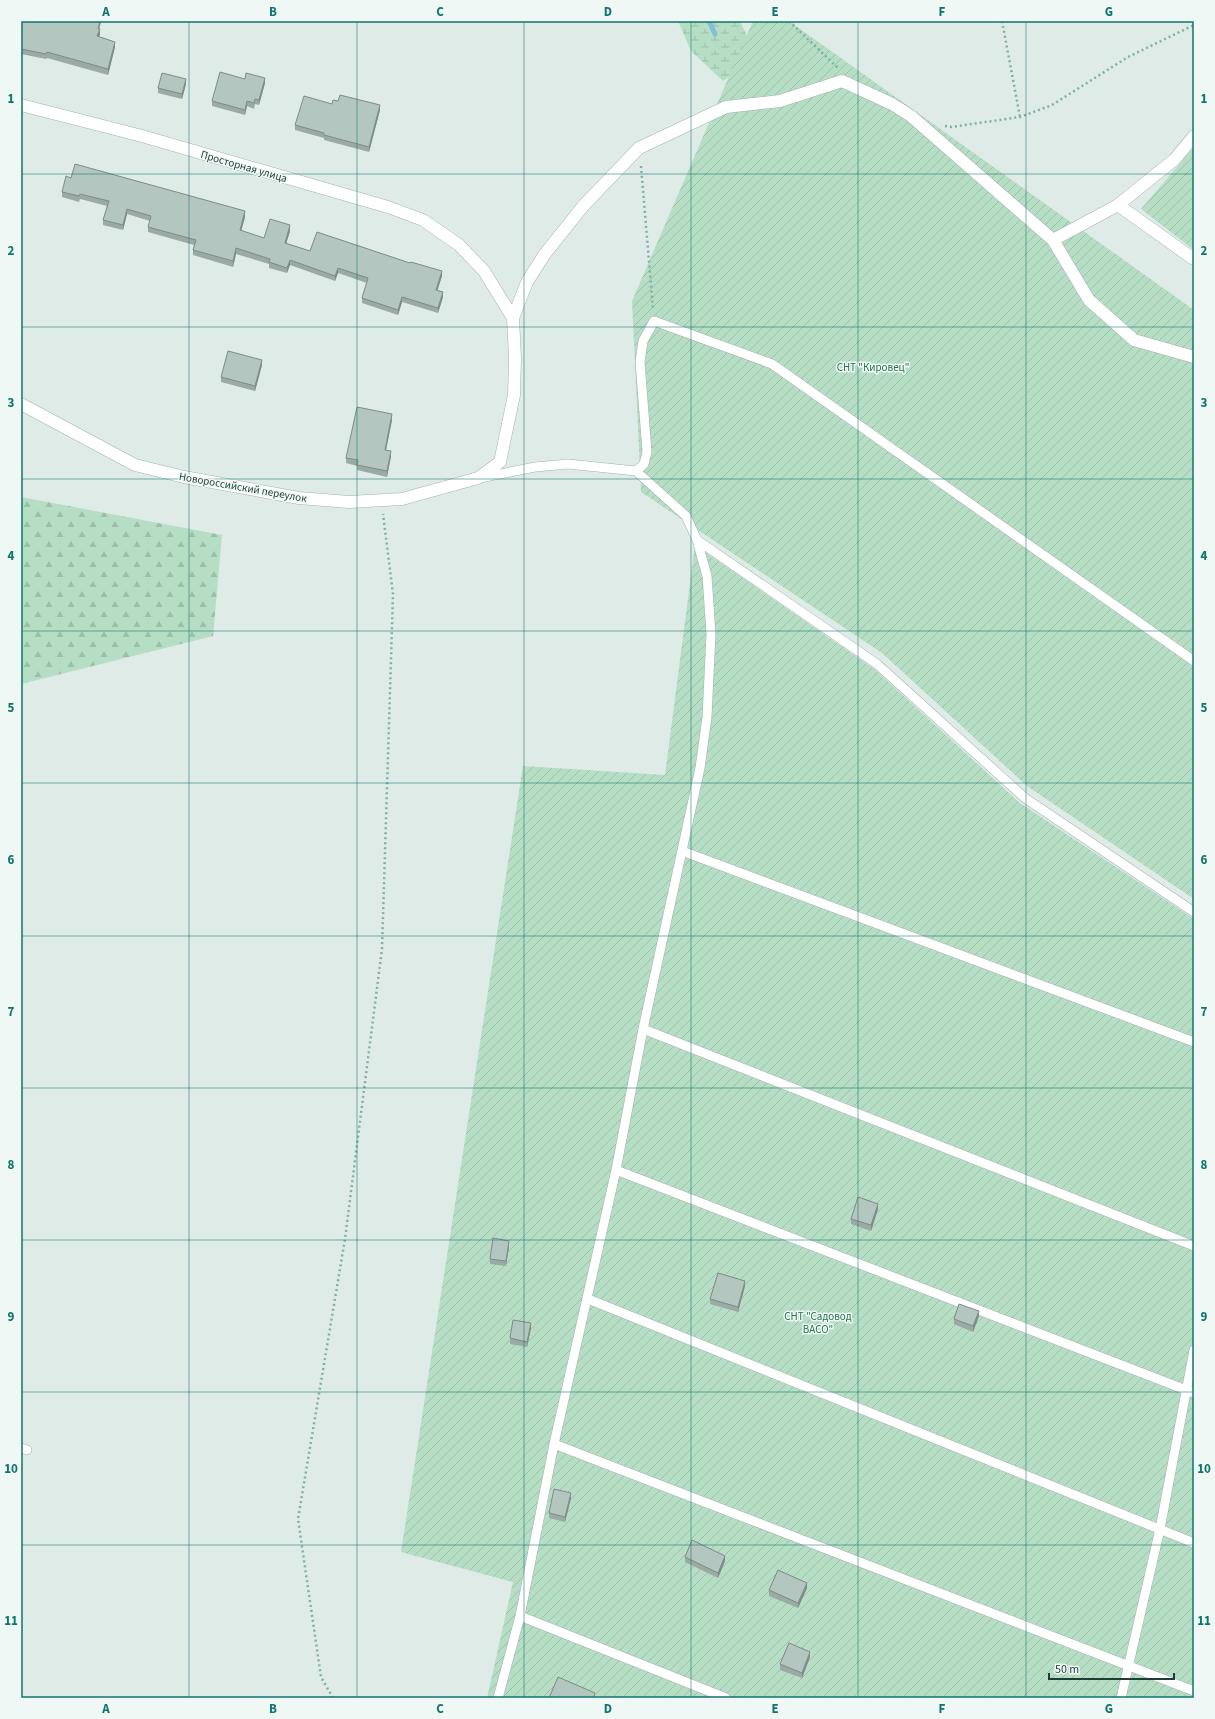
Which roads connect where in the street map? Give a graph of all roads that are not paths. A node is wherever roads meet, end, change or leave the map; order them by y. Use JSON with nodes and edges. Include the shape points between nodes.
{"nodes":[{"id":1,"x":21,"y":105,"type":"edge"},
{"id":2,"x":1194,"y":136,"type":"edge"},
{"id":3,"x":1118,"y":206,"type":"junction"},
{"id":4,"x":1053,"y":240,"type":"junction"},
{"id":5,"x":459,"y":245,"type":"joint"},
{"id":6,"x":1192,"y":258,"type":"dead end"},
{"id":7,"x":513,"y":318,"type":"junction"},
{"id":8,"x":1194,"y":357,"type":"edge"},
{"id":9,"x":21,"y":404,"type":"edge"},
{"id":10,"x":636,"y":471,"type":"junction"},
{"id":11,"x":478,"y":478,"type":"junction"},
{"id":12,"x":697,"y":540,"type":"junction"},
{"id":13,"x":1194,"y":661,"type":"edge"},
{"id":14,"x":682,"y":851,"type":"junction"},
{"id":15,"x":1194,"y":912,"type":"edge"},
{"id":16,"x":643,"y":1029,"type":"junction"},
{"id":17,"x":1194,"y":1042,"type":"edge"},
{"id":18,"x":616,"y":1170,"type":"junction"},
{"id":19,"x":1194,"y":1246,"type":"edge"},
{"id":20,"x":588,"y":1298,"type":"junction"},
{"id":21,"x":1194,"y":1350,"type":"edge"},
{"id":22,"x":1190,"y":1392,"type":"edge"},
{"id":23,"x":554,"y":1444,"type":"junction"},
{"id":24,"x":1160,"y":1529,"type":"junction"},
{"id":25,"x":1194,"y":1543,"type":"edge"},
{"id":26,"x":520,"y":1616,"type":"junction"},
{"id":27,"x":1128,"y":1665,"type":"junction"},
{"id":28,"x":1194,"y":1691,"type":"edge"},
{"id":29,"x":498,"y":1698,"type":"edge"},
{"id":30,"x":726,"y":1698,"type":"edge"},
{"id":31,"x":1121,"y":1698,"type":"edge"}],
"edges":[{"from":1,"to":5,"type":"street","name":"Просторная улица","via":[[142,136],[388,207],[423,220]]},
{"from":2,"to":3,"type":"street","via":[[1175,159]]},
{"from":3,"to":4,"type":"street"},
{"from":3,"to":6,"type":"street"},
{"from":4,"to":7,"type":"street","via":[[911,116],[892,104],[842,81],[780,101],[726,107],[639,148],[584,205],[544,255],[527,282]]},
{"from":4,"to":8,"type":"street","via":[[1089,300],[1134,340]]},
{"from":5,"to":7,"type":"street","name":"Новороссийский переулок","via":[[484,271]]},
{"from":7,"to":11,"type":"street","name":"Новороссийский переулок","via":[[514,395],[500,462]]},
{"from":9,"to":11,"type":"street","name":"Новороссийский переулок","via":[[135,465],[184,477],[299,498],[349,502],[402,499]]},
{"from":10,"to":11,"type":"lane","via":[[568,464],[536,466]]},
{"from":10,"to":12,"type":"lane","via":[[686,516]]},
{"from":10,"to":13,"type":"lane","via":[[644,464],[647,452],[640,362],[643,341],[654,321],[772,364]]},
{"from":12,"to":14,"type":"lane","via":[[707,576],[711,634],[707,717],[700,768]]},
{"from":12,"to":15,"type":"lane","via":[[877,664],[1025,798]]},
{"from":14,"to":16,"type":"lane"},
{"from":14,"to":17,"type":"lane"},
{"from":16,"to":18,"type":"lane"},
{"from":16,"to":19,"type":"lane"},
{"from":18,"to":20,"type":"lane"},
{"from":18,"to":22,"type":"lane"},
{"from":20,"to":23,"type":"lane"},
{"from":20,"to":24,"type":"lane"},
{"from":21,"to":22,"type":"lane"},
{"from":22,"to":24,"type":"lane"},
{"from":23,"to":26,"type":"lane"},
{"from":23,"to":27,"type":"lane"},
{"from":24,"to":25,"type":"lane"},
{"from":24,"to":27,"type":"lane"},
{"from":26,"to":29,"type":"lane"},
{"from":26,"to":30,"type":"lane"},
{"from":27,"to":28,"type":"lane"},
{"from":27,"to":31,"type":"lane"}]}
